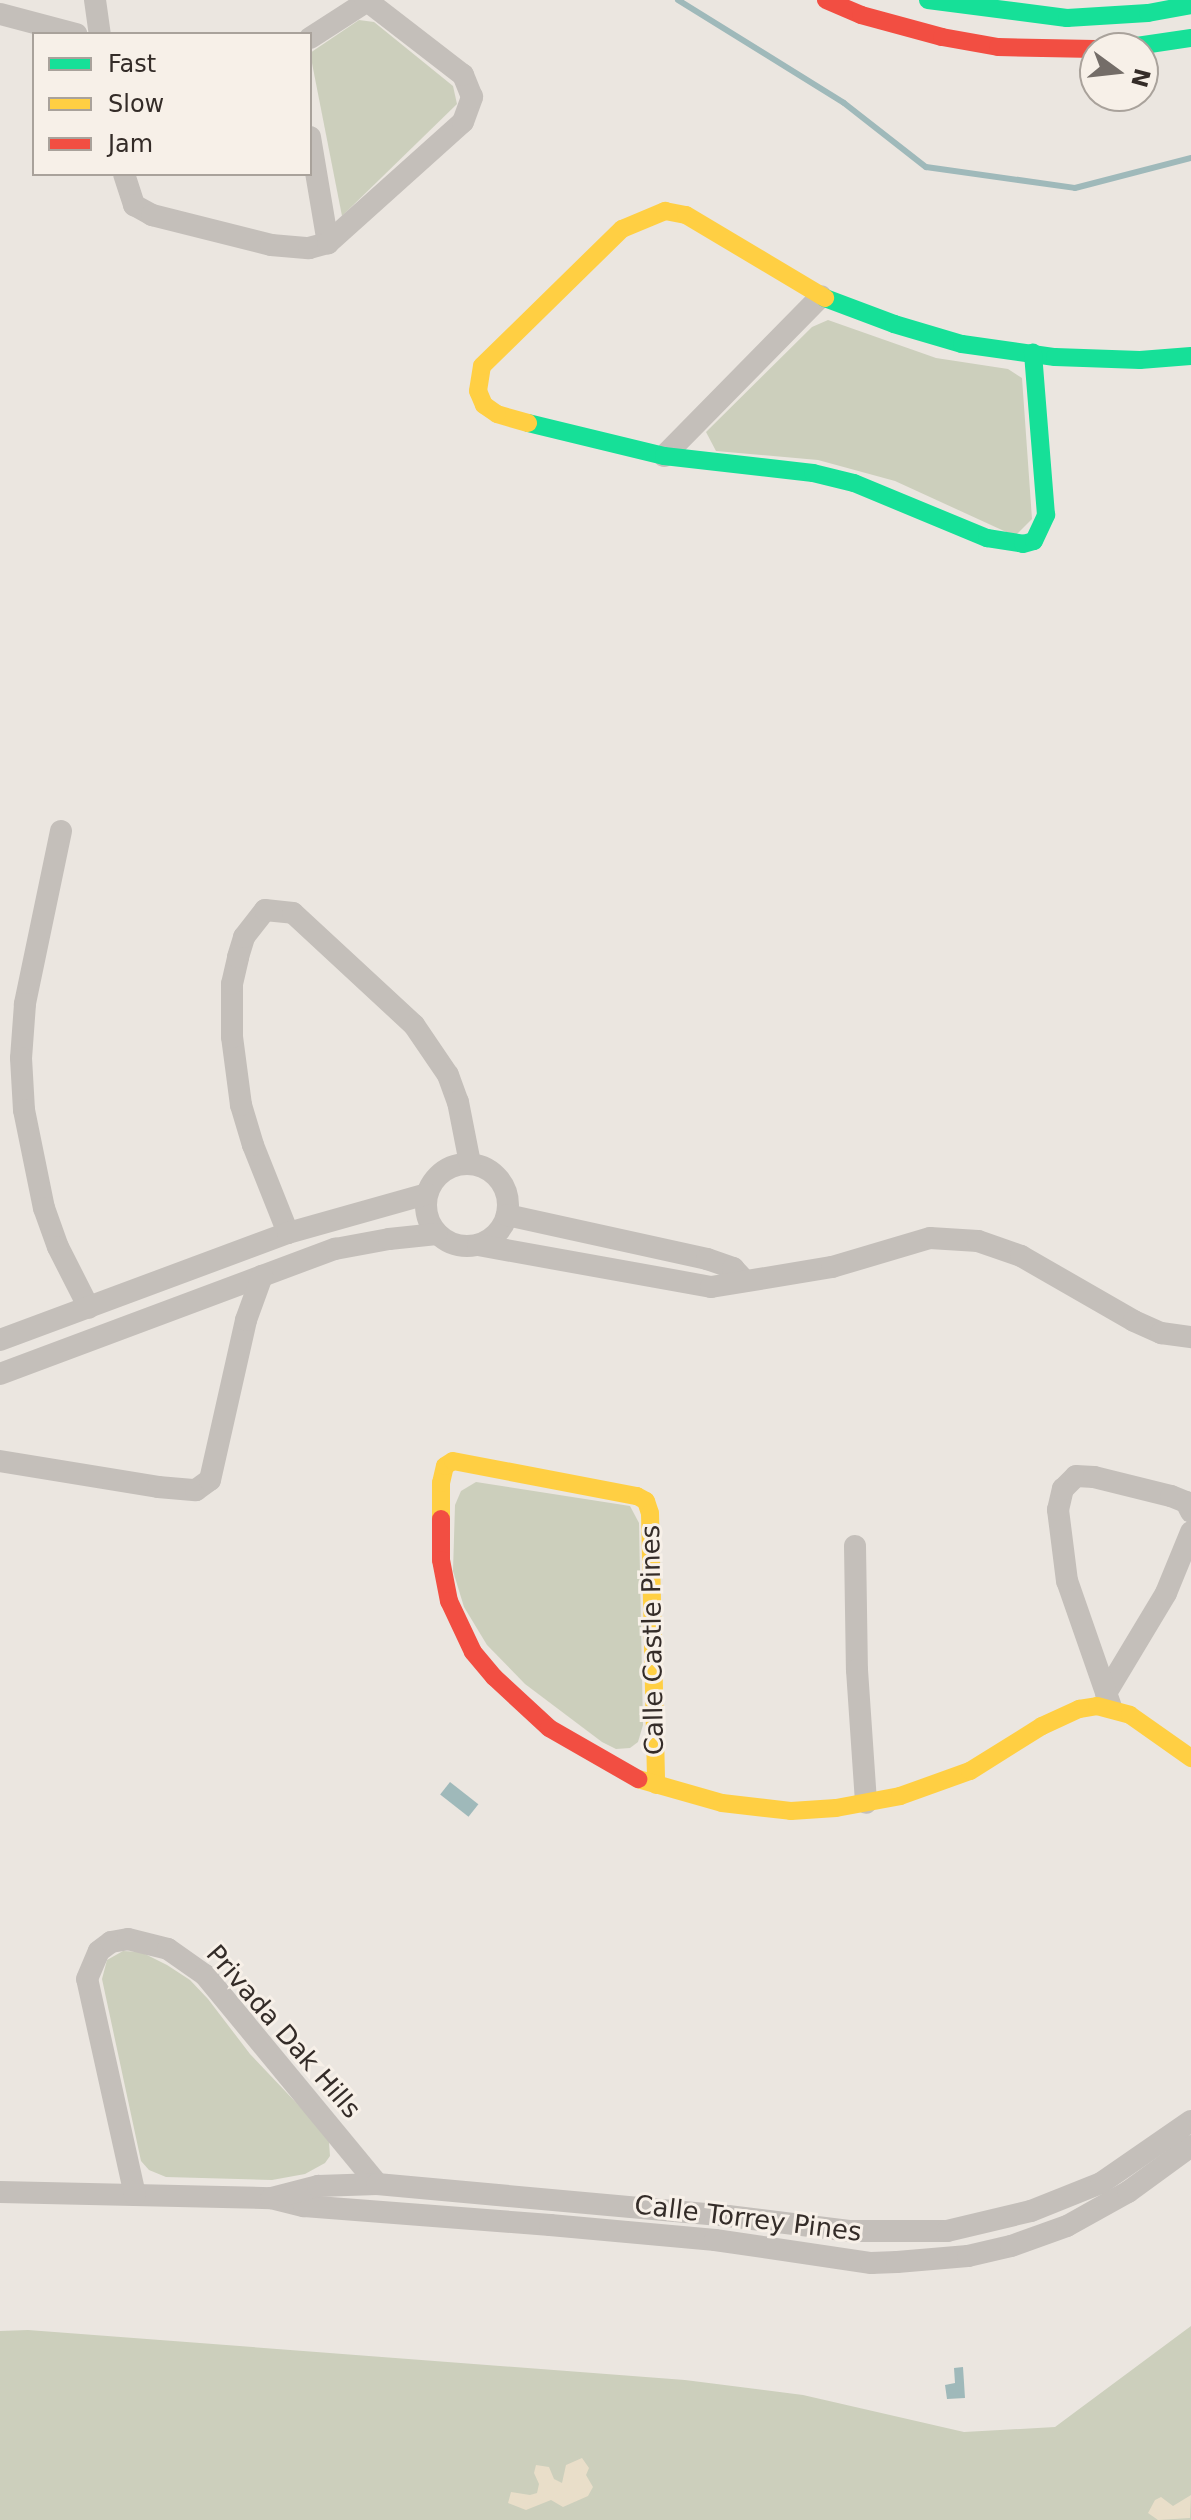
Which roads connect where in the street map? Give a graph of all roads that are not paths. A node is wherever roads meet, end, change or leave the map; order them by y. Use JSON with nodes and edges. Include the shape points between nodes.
{"nodes":[{"id":1,"x":95,"y":0,"type":"edge"},
{"id":2,"x":368,"y":0,"type":"edge"},
{"id":3,"x":826,"y":0,"type":"edge"},
{"id":4,"x":928,"y":0,"type":"edge"},
{"id":5,"x":1191,"y":5,"type":"edge"},
{"id":6,"x":0,"y":14,"type":"edge"},
{"id":7,"x":68,"y":32,"type":"edge"},
{"id":8,"x":100,"y":32,"type":"edge"},
{"id":9,"x":312,"y":37,"type":"edge"},
{"id":10,"x":1191,"y":38,"type":"edge"},
{"id":11,"x":1159,"y":43,"type":"edge"},
{"id":12,"x":1079,"y":49,"type":"edge"},
{"id":13,"x":312,"y":149,"type":"edge"},
{"id":14,"x":125,"y":176,"type":"edge"},
{"id":15,"x":328,"y":243,"type":"junction"},
{"id":16,"x":821,"y":296,"type":"junction"},
{"id":17,"x":1033,"y":353,"type":"junction"},
{"id":18,"x":1191,"y":356,"type":"edge"},
{"id":19,"x":664,"y":456,"type":"junction"},
{"id":20,"x":61,"y":831,"type":"dead end"},
{"id":21,"x":470,"y":1163,"type":"junction"},
{"id":22,"x":427,"y":1194,"type":"junction"},
{"id":23,"x":507,"y":1215,"type":"junction"},
{"id":24,"x":288,"y":1233,"type":"junction"},
{"id":25,"x":437,"y":1234,"type":"junction"},
{"id":26,"x":478,"y":1245,"type":"junction"},
{"id":27,"x":262,"y":1276,"type":"junction"},
{"id":28,"x":744,"y":1280,"type":"junction"},
{"id":29,"x":89,"y":1308,"type":"junction"},
{"id":30,"x":1191,"y":1337,"type":"edge"},
{"id":31,"x":0,"y":1340,"type":"edge"},
{"id":32,"x":0,"y":1374,"type":"edge"},
{"id":33,"x":0,"y":1461,"type":"edge"},
{"id":34,"x":1191,"y":1512,"type":"edge"},
{"id":35,"x":1191,"y":1532,"type":"edge"},
{"id":36,"x":855,"y":1546,"type":"dead end"},
{"id":37,"x":1109,"y":1700,"type":"junction"},
{"id":38,"x":1191,"y":1758,"type":"edge"},
{"id":39,"x":656,"y":1785,"type":"junction"},
{"id":40,"x":866,"y":1803,"type":"junction"},
{"id":41,"x":1191,"y":2121,"type":"edge"},
{"id":42,"x":1191,"y":2146,"type":"edge"},
{"id":43,"x":377,"y":2184,"type":"junction"},
{"id":44,"x":0,"y":2192,"type":"edge"},
{"id":45,"x":135,"y":2195,"type":"junction"},
{"id":46,"x":271,"y":2198,"type":"junction"}],
"edges":[{"from":1,"to":8,"type":"street"},
{"from":2,"to":9,"type":"street"},
{"from":2,"to":15,"type":"street","via":[[463,75],[472,97],[463,122]]},
{"from":3,"to":12,"type":"street","via":[[942,37],[998,47]]},
{"from":4,"to":5,"type":"street","via":[[1067,18]]},
{"from":6,"to":7,"type":"street"},
{"from":10,"to":11,"type":"street"},
{"from":13,"to":15,"type":"street"},
{"from":14,"to":15,"type":"street","via":[[134,205],[152,215],[271,245],[309,248]]},
{"from":16,"to":17,"type":"street","via":[[962,344]]},
{"from":16,"to":19,"type":"street"},
{"from":16,"to":19,"type":"street","via":[[686,215],[665,211],[622,229],[482,366],[478,391],[484,405],[497,414]]},
{"from":17,"to":18,"type":"street","via":[[1140,360]]},
{"from":17,"to":19,"type":"street","via":[[1046,515],[1034,541],[987,538],[854,483],[813,473]]},
{"from":20,"to":29,"type":"street","via":[[25,1004],[24,1110],[44,1208]]},
{"from":21,"to":22,"type":"street","via":[[443,1171]]},
{"from":21,"to":23,"type":"street","via":[[484,1167],[504,1187]]},
{"from":21,"to":24,"type":"street","via":[[448,1075],[414,1025],[293,913],[265,910],[244,937],[238,957],[232,1037],[241,1105]]},
{"from":22,"to":24,"type":"street"},
{"from":22,"to":25,"type":"street","via":[[425,1209]]},
{"from":23,"to":26,"type":"street","via":[[491,1239]]},
{"from":23,"to":28,"type":"street","via":[[707,1259],[733,1268]]},
{"from":24,"to":29,"type":"street"},
{"from":25,"to":26,"type":"street","via":[[463,1246]]},
{"from":25,"to":27,"type":"street","via":[[360,1243]]},
{"from":26,"to":28,"type":"street","via":[[702,1286]]},
{"from":27,"to":32,"type":"street"},
{"from":27,"to":33,"type":"street","via":[[246,1320],[210,1480],[196,1490]]},
{"from":28,"to":30,"type":"street","via":[[832,1267],[930,1238],[978,1241],[1021,1256],[1134,1321],[1161,1333]]},
{"from":29,"to":31,"type":"street"},
{"from":34,"to":37,"type":"street","via":[[1186,1502],[1171,1496],[1094,1477],[1076,1476],[1063,1489],[1058,1510],[1067,1581]]},
{"from":35,"to":37,"type":"street","via":[[1166,1593]]},
{"from":36,"to":40,"type":"street"},
{"from":37,"to":38,"type":"street"},
{"from":37,"to":40,"type":"street","name":"Calle Castle Pines","via":[[1062,1716],[970,1771],[919,1791]]},
{"from":39,"to":39,"type":"street","name":"Calle Castle Pines","via":[[596,1759],[549,1728],[473,1652],[449,1601],[441,1560],[445,1466],[459,1462],[646,1501]]},
{"from":39,"to":40,"type":"street","name":"Calle Castle Pines","via":[[791,1811]]},
{"from":41,"to":43,"type":"street","name":"Calle Torrey Pines","via":[[1073,2196],[947,2231],[851,2231]]},
{"from":42,"to":46,"type":"street","name":"Calle Torrey Pines","via":[[1128,2192],[1067,2226],[1011,2246],[923,2261],[871,2263],[715,2240],[304,2206]]},
{"from":43,"to":45,"type":"street","name":"Privada Dak Hills","via":[[205,1975],[168,1949],[128,1939],[99,1951],[87,1979]]},
{"from":43,"to":46,"type":"street","name":"Calle Torrey Pines","via":[[318,2186]]},
{"from":44,"to":45,"type":"street","name":"Calle Torrey Pines"},
{"from":45,"to":46,"type":"street","name":"Calle Torrey Pines"}]}
